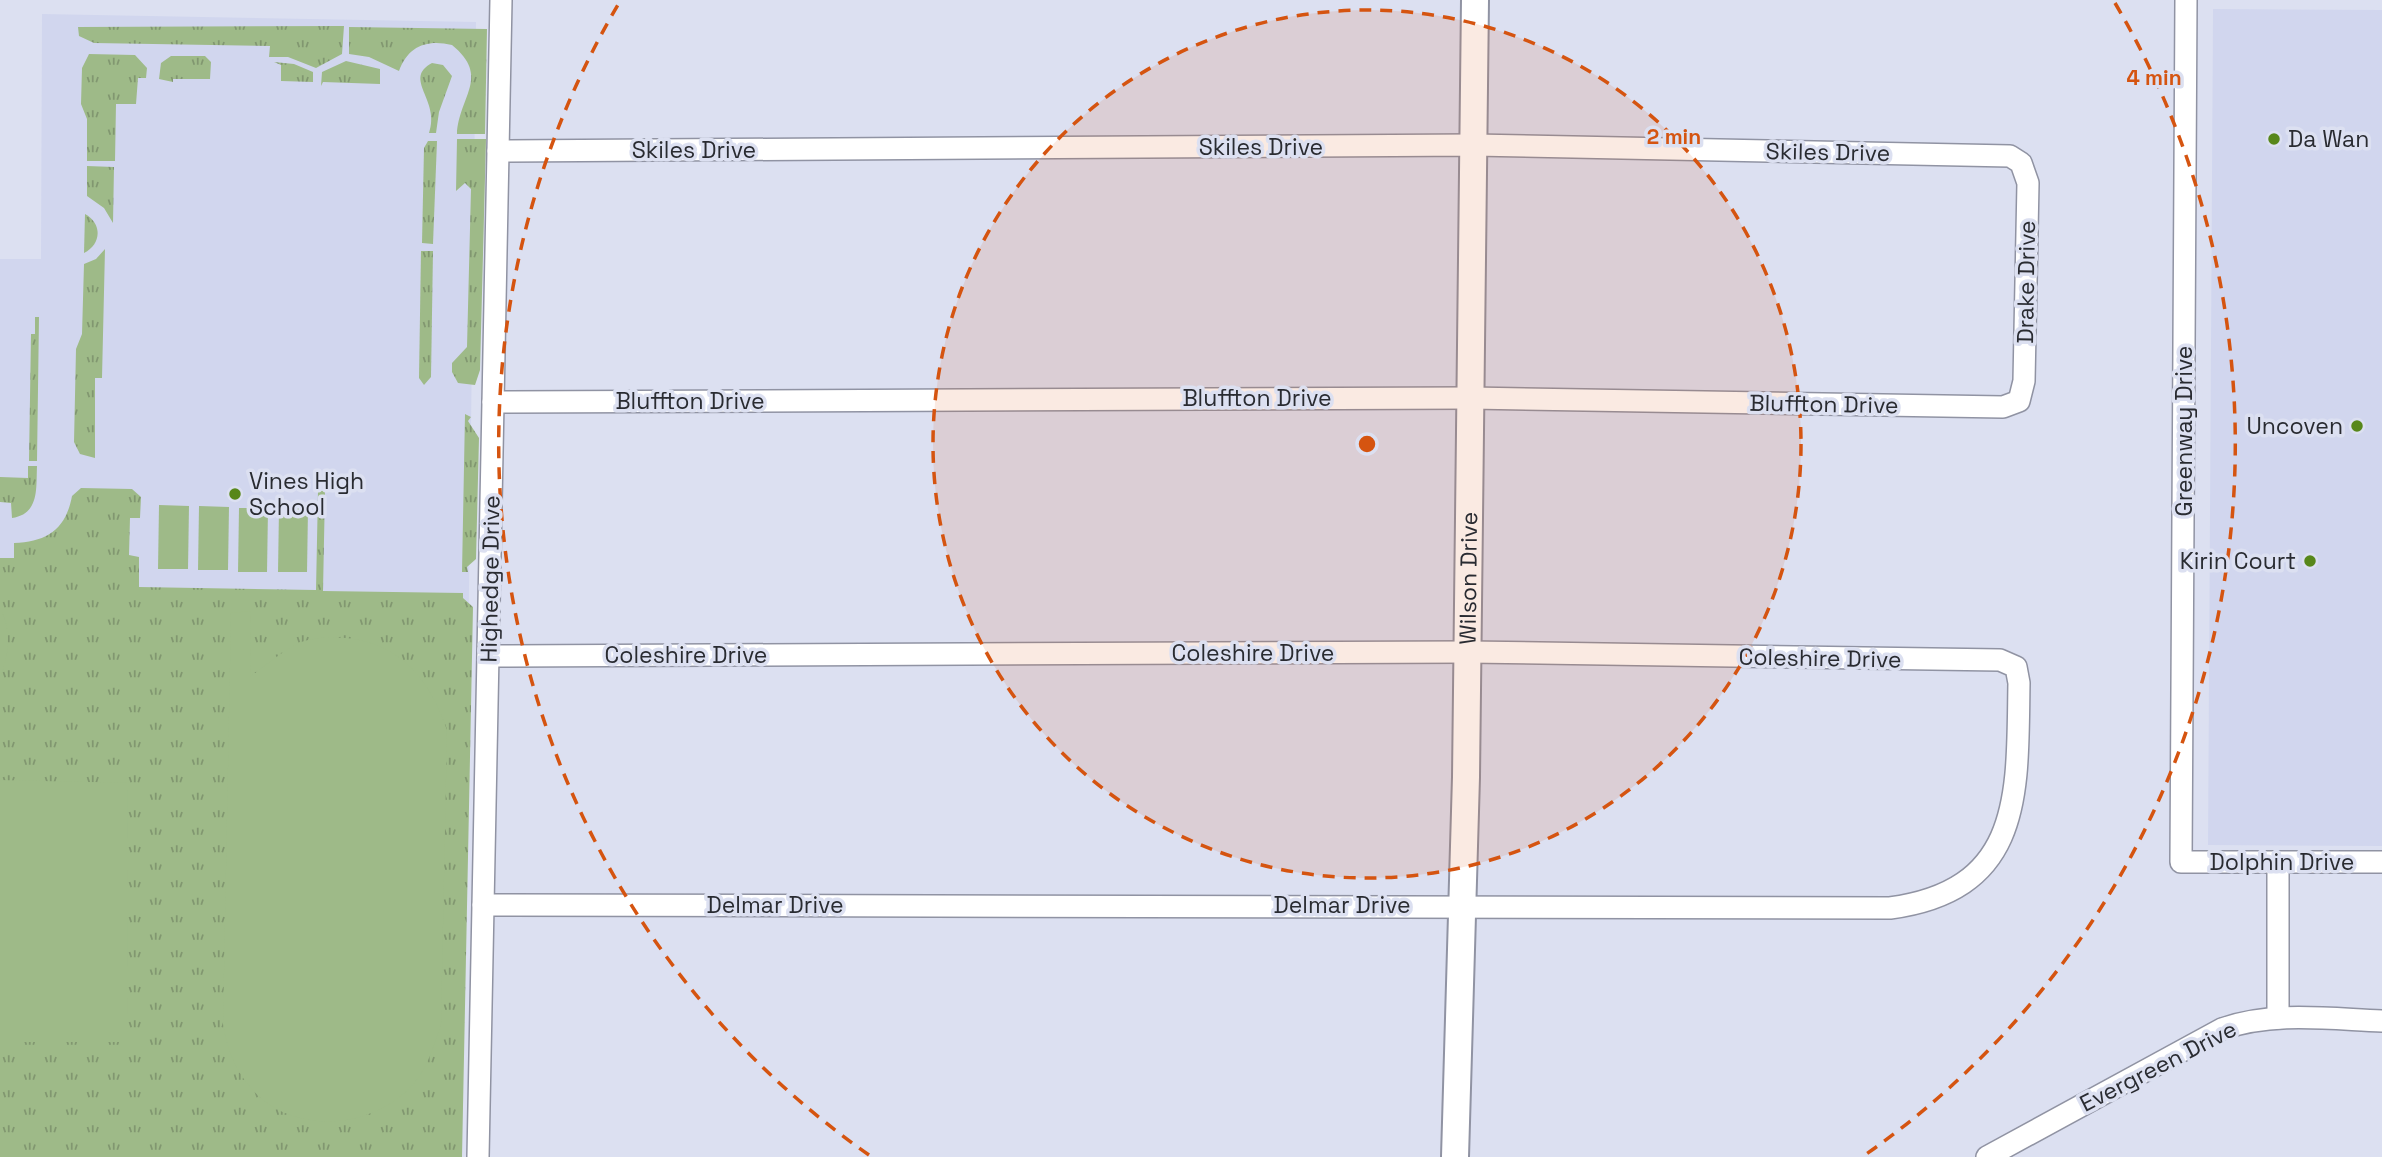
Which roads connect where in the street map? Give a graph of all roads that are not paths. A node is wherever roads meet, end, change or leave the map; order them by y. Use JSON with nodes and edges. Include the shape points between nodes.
{"nodes":[{"id":1,"x":501,"y":0,"type":"edge"},
{"id":2,"x":1475,"y":0,"type":"edge"},
{"id":3,"x":2186,"y":0,"type":"edge"},
{"id":4,"x":1474,"y":145,"type":"junction"},
{"id":5,"x":498,"y":151,"type":"junction"},
{"id":6,"x":2021,"y":163,"type":"joint"},
{"id":7,"x":1471,"y":398,"type":"junction"},
{"id":8,"x":2019,"y":401,"type":"joint"},
{"id":9,"x":493,"y":402,"type":"junction"},
{"id":10,"x":1468,"y":652,"type":"junction"},
{"id":11,"x":488,"y":656,"type":"junction"},
{"id":12,"x":2016,"y":667,"type":"joint"},
{"id":13,"x":2181,"y":862,"type":"joint"},
{"id":14,"x":2278,"y":862,"type":"junction"},
{"id":15,"x":2382,"y":862,"type":"edge"},
{"id":16,"x":483,"y":905,"type":"junction"},
{"id":17,"x":1463,"y":905,"type":"junction"},
{"id":18,"x":2277,"y":1018,"type":"junction"},
{"id":19,"x":2382,"y":1021,"type":"edge"},
{"id":20,"x":478,"y":1157,"type":"edge"},
{"id":21,"x":1455,"y":1157,"type":"edge"},
{"id":22,"x":1987,"y":1157,"type":"edge"}],
"edges":[{"from":1,"to":5,"type":"street","name":"Highedge Drive"},
{"from":2,"to":4,"type":"street","name":"Wilson Drive"},
{"from":3,"to":13,"type":"street","name":"Greenway Drive"},
{"from":4,"to":5,"type":"street","name":"Skiles Drive"},
{"from":4,"to":6,"type":"street","name":"Skiles Drive","via":[[1997,155]]},
{"from":4,"to":7,"type":"street","name":"Wilson Drive"},
{"from":5,"to":9,"type":"street","name":"Highedge Drive"},
{"from":6,"to":8,"type":"street","name":"Drake Drive","via":[[2028,183],[2024,381]]},
{"from":7,"to":8,"type":"street","name":"Bluffton Drive","via":[[2003,407]]},
{"from":7,"to":9,"type":"street","name":"Bluffton Drive"},
{"from":7,"to":10,"type":"street","name":"Wilson Drive"},
{"from":9,"to":11,"type":"street","name":"Highedge Drive"},
{"from":10,"to":11,"type":"street","name":"Coleshire Drive"},
{"from":10,"to":12,"type":"street","name":"Coleshire Drive","via":[[2000,660]]},
{"from":10,"to":17,"type":"street","name":"Wilson Drive"},
{"from":11,"to":16,"type":"street","name":"Highedge Drive"},
{"from":12,"to":17,"type":"street","name":"Delmar Drive","via":[[2017,786],[2013,808],[1993,852],[1981,866],[1933,899],[1890,908]]},
{"from":13,"to":14,"type":"street","name":"Dolphin Drive"},
{"from":14,"to":15,"type":"street","name":"Dolphin Drive"},
{"from":14,"to":18,"type":"street"},
{"from":16,"to":17,"type":"street","name":"Delmar Drive"},
{"from":16,"to":20,"type":"street","name":"Highedge Drive"},
{"from":17,"to":21,"type":"street","name":"Wilson Drive"},
{"from":18,"to":19,"type":"street","name":"Evergreen Drive"},
{"from":18,"to":22,"type":"street","name":"Evergreen Drive","via":[[2222,1029]]}]}
